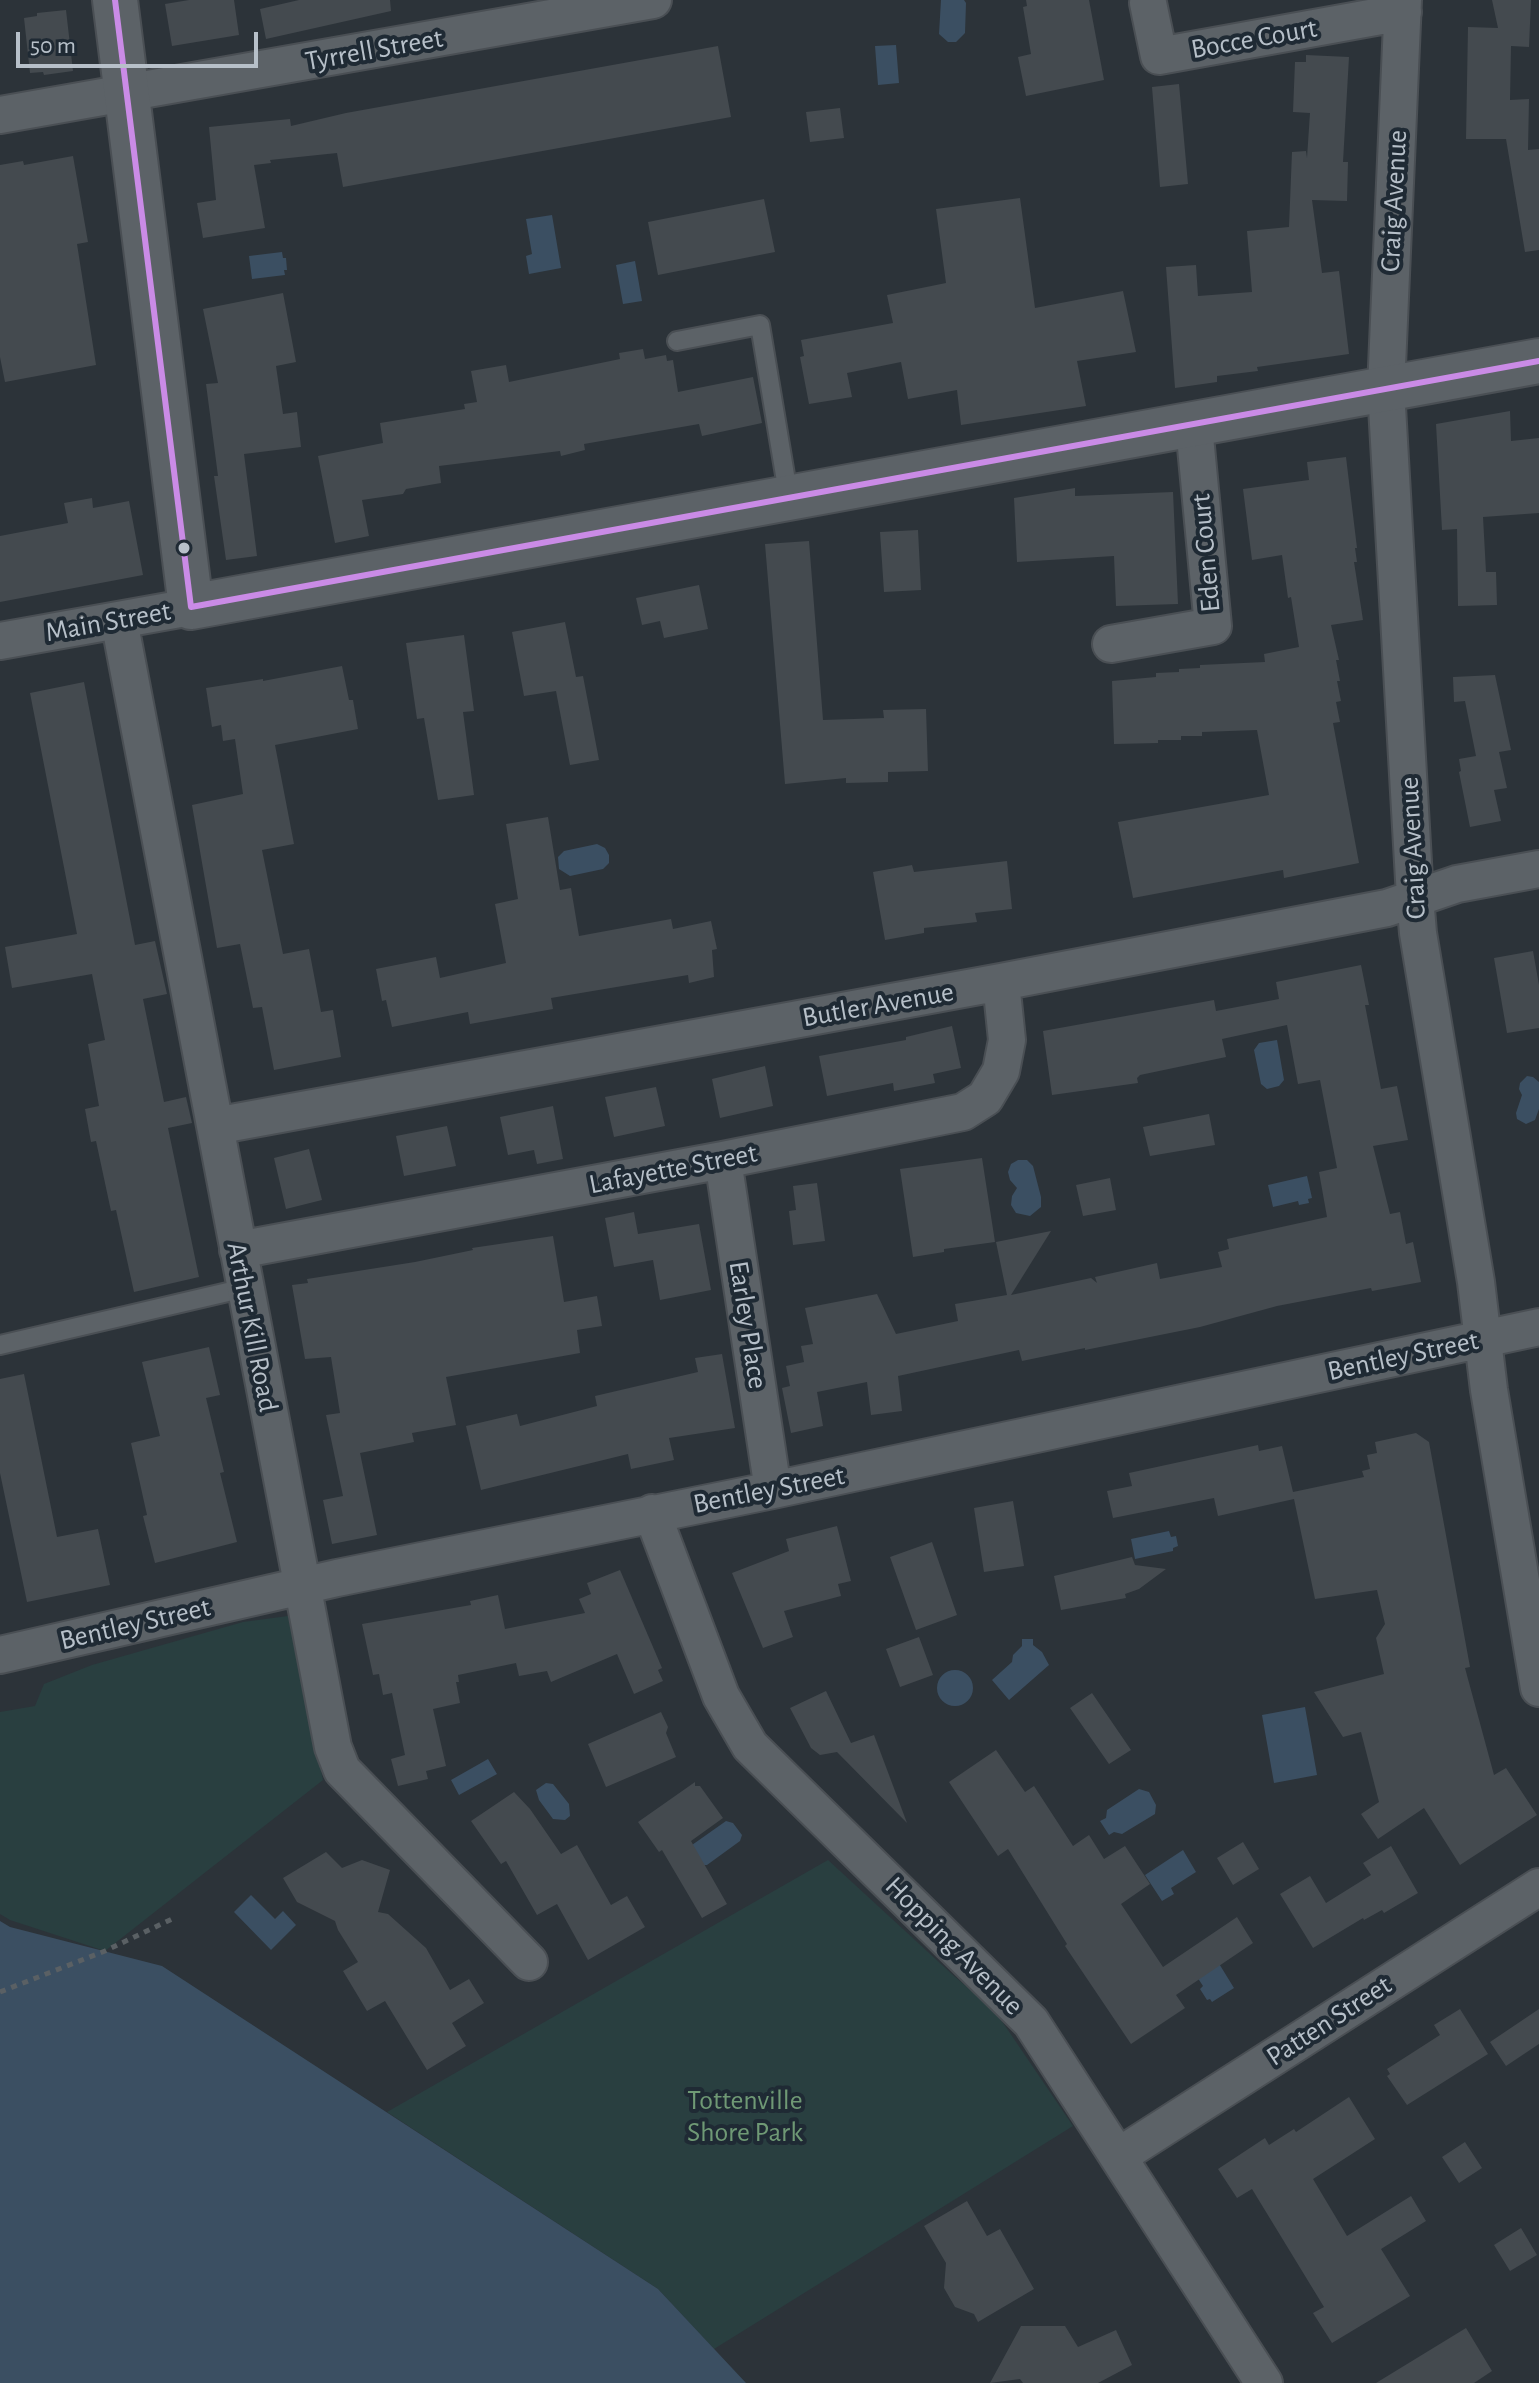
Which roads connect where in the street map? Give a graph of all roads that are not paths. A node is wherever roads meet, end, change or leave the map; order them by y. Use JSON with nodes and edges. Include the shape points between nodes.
{"nodes":[{"id":1,"x":115,"y":0,"type":"edge"},
{"id":2,"x":653,"y":0,"type":"edge"},
{"id":3,"x":1148,"y":3,"type":"dead end"},
{"id":4,"x":1403,"y":6,"type":"edge"},
{"id":5,"x":126,"y":94,"type":"junction"},
{"id":6,"x":0,"y":115,"type":"edge"},
{"id":7,"x":677,"y":341,"type":"dead end"},
{"id":8,"x":1539,"y":361,"type":"edge"},
{"id":9,"x":1386,"y":389,"type":"junction"},
{"id":10,"x":1194,"y":426,"type":"junction"},
{"id":11,"x":789,"y":499,"type":"junction"},
{"id":12,"x":191,"y":607,"type":"junction"},
{"id":13,"x":119,"y":620,"type":"junction"},
{"id":14,"x":0,"y":641,"type":"edge"},
{"id":15,"x":1111,"y":644,"type":"dead end"},
{"id":16,"x":1539,"y":869,"type":"edge"},
{"id":17,"x":1415,"y":897,"type":"junction"},
{"id":18,"x":1001,"y":982,"type":"junction"},
{"id":19,"x":215,"y":1126,"type":"junction"},
{"id":20,"x":723,"y":1160,"type":"junction"},
{"id":21,"x":238,"y":1250,"type":"junction"},
{"id":22,"x":245,"y":1288,"type":"junction"},
{"id":23,"x":1539,"y":1327,"type":"edge"},
{"id":24,"x":1482,"y":1339,"type":"junction"},
{"id":25,"x":0,"y":1345,"type":"edge"},
{"id":26,"x":773,"y":1490,"type":"junction"},
{"id":27,"x":652,"y":1513,"type":"junction"},
{"id":28,"x":301,"y":1586,"type":"junction"},
{"id":29,"x":0,"y":1655,"type":"edge"},
{"id":30,"x":1539,"y":1688,"type":"edge"},
{"id":31,"x":1539,"y":1887,"type":"edge"},
{"id":32,"x":529,"y":1962,"type":"dead end"},
{"id":33,"x":1119,"y":2156,"type":"junction"},
{"id":34,"x":1264,"y":2383,"type":"edge"}],
"edges":[{"from":1,"to":5,"type":"street"},
{"from":2,"to":5,"type":"street","name":"Tyrrell Street"},
{"from":3,"to":4,"type":"street","name":"Bocce Court","via":[[1159,56]]},
{"from":4,"to":9,"type":"street","name":"Craig Avenue"},
{"from":5,"to":6,"type":"street","name":"Tyrrell Street"},
{"from":5,"to":12,"type":"street"},
{"from":7,"to":11,"type":"lane","via":[[760,325]]},
{"from":8,"to":9,"type":"street","name":"Main Street"},
{"from":9,"to":10,"type":"street","name":"Main Street"},
{"from":9,"to":17,"type":"street","name":"Craig Avenue"},
{"from":10,"to":11,"type":"street","name":"Main Street"},
{"from":10,"to":15,"type":"street","name":"Eden Court","via":[[1213,626]]},
{"from":11,"to":12,"type":"street","name":"Main Street"},
{"from":12,"to":13,"type":"street","name":"Main Street"},
{"from":13,"to":14,"type":"street","name":"Main Street"},
{"from":13,"to":19,"type":"street","name":"Arthur Kill Road"},
{"from":16,"to":17,"type":"street","name":"Butler Avenue"},
{"from":17,"to":18,"type":"street","name":"Butler Avenue","via":[[1387,908]]},
{"from":17,"to":24,"type":"street","name":"Craig Avenue"},
{"from":18,"to":19,"type":"street","name":"Butler Avenue"},
{"from":18,"to":20,"type":"street","name":"Lafayette Street","via":[[1007,1040],[1001,1071],[985,1098],[963,1112]]},
{"from":19,"to":21,"type":"street","name":"Arthur Kill Road"},
{"from":20,"to":21,"type":"street","name":"Lafayette Street"},
{"from":20,"to":26,"type":"street","name":"Earley Place"},
{"from":21,"to":22,"type":"street","name":"Arthur Kill Road"},
{"from":22,"to":25,"type":"lane"},
{"from":22,"to":28,"type":"street","name":"Arthur Kill Road"},
{"from":23,"to":24,"type":"street","name":"Bentley Street"},
{"from":24,"to":26,"type":"street","name":"Bentley Street"},
{"from":24,"to":30,"type":"street","name":"Craig Avenue"},
{"from":26,"to":27,"type":"street","name":"Bentley Street"},
{"from":27,"to":28,"type":"street","name":"Bentley Street"},
{"from":27,"to":33,"type":"street","name":"Hopping Avenue","via":[[721,1696],[750,1746],[1031,2022]]},
{"from":28,"to":29,"type":"street","name":"Bentley Street"},
{"from":28,"to":32,"type":"street","name":"Arthur Kill Road","via":[[342,1770]]},
{"from":31,"to":33,"type":"street","name":"Patten Street"},
{"from":33,"to":34,"type":"street","name":"Hopping Avenue"}]}
